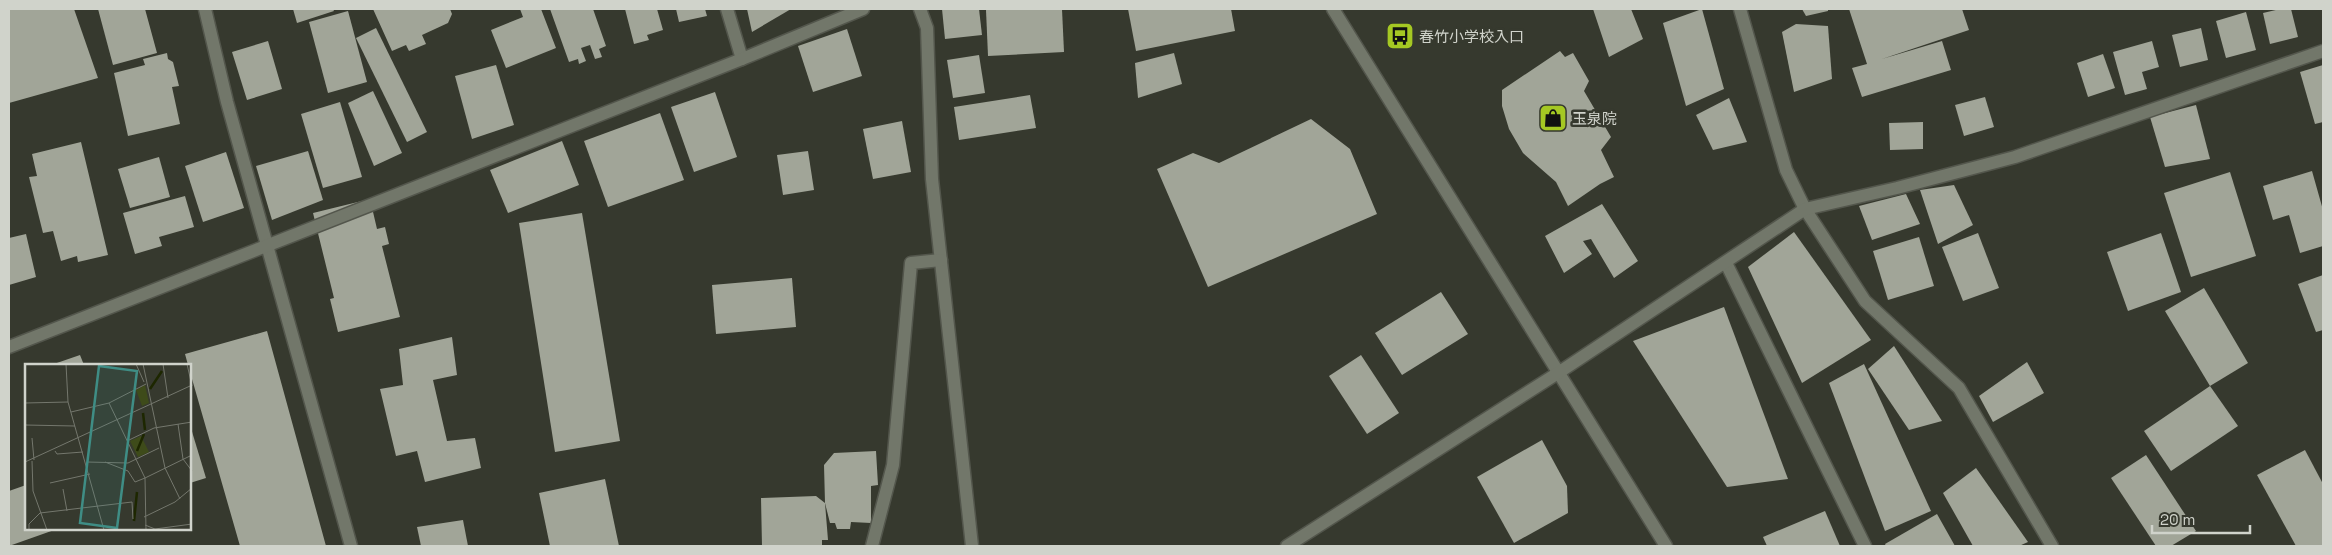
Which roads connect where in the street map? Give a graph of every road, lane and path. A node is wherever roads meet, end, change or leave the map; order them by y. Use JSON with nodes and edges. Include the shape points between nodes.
{"nodes":[{"id":1,"x":205,"y":9,"type":"edge"},
{"id":2,"x":727,"y":9,"type":"edge"},
{"id":3,"x":863,"y":9,"type":"edge"},
{"id":4,"x":920,"y":9,"type":"edge"},
{"id":5,"x":1333,"y":9,"type":"edge"},
{"id":6,"x":1740,"y":9,"type":"edge"},
{"id":7,"x":2323,"y":51,"type":"edge"},
{"id":8,"x":742,"y":59,"type":"junction"},
{"id":9,"x":1805,"y":209,"type":"junction"},
{"id":10,"x":267,"y":245,"type":"junction"},
{"id":11,"x":941,"y":260,"type":"junction"},
{"id":12,"x":1726,"y":263,"type":"junction"},
{"id":13,"x":9,"y":347,"type":"edge"},
{"id":14,"x":1558,"y":373,"type":"junction"},
{"id":15,"x":351,"y":546,"type":"edge"},
{"id":16,"x":872,"y":546,"type":"edge"},
{"id":17,"x":972,"y":546,"type":"edge"},
{"id":18,"x":1287,"y":546,"type":"edge"},
{"id":19,"x":1666,"y":546,"type":"edge"},
{"id":20,"x":1864,"y":546,"type":"edge"},
{"id":21,"x":2052,"y":546,"type":"edge"}],
"edges":[{"from":1,"to":10,"type":"street"},
{"from":2,"to":8,"type":"street"},
{"from":3,"to":8,"type":"street"},
{"from":4,"to":11,"type":"street","via":[[927,28],[932,179]]},
{"from":5,"to":14,"type":"street"},
{"from":6,"to":9,"type":"street","via":[[1786,170]]},
{"from":7,"to":9,"type":"street","via":[[2015,157]]},
{"from":8,"to":10,"type":"street"},
{"from":9,"to":12,"type":"street"},
{"from":9,"to":21,"type":"street","via":[[1865,301],[1959,388]]},
{"from":10,"to":13,"type":"street"},
{"from":10,"to":15,"type":"street"},
{"from":11,"to":16,"type":"street","via":[[911,264],[893,465]]},
{"from":11,"to":17,"type":"street"},
{"from":12,"to":14,"type":"street"},
{"from":12,"to":20,"type":"street"},
{"from":14,"to":18,"type":"street"},
{"from":14,"to":19,"type":"street"}]}
